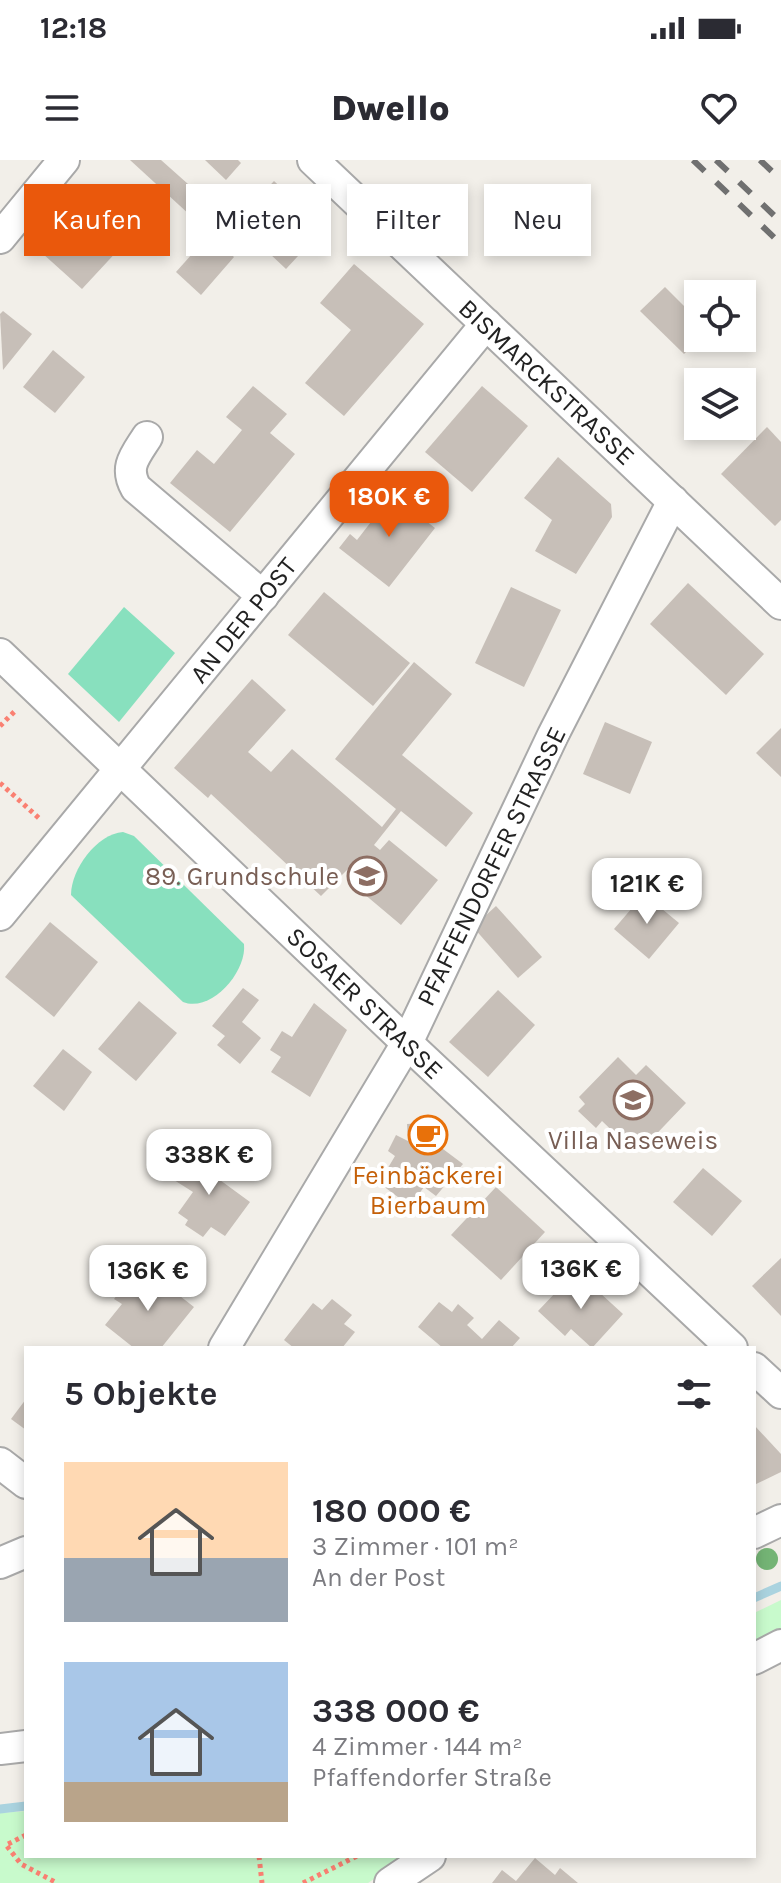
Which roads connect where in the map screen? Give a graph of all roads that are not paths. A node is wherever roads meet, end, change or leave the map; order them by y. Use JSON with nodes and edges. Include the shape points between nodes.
{"nodes":[{"id":1,"x":64,"y":160,"type":"edge"},
{"id":2,"x":313,"y":160,"type":"edge"},
{"id":3,"x":0,"y":238,"type":"edge"},
{"id":4,"x":486,"y":324,"type":"junction"},
{"id":5,"x":147,"y":437,"type":"dead end"},
{"id":6,"x":673,"y":501,"type":"junction"},
{"id":7,"x":263,"y":596,"type":"junction"},
{"id":8,"x":781,"y":604,"type":"edge"},
{"id":9,"x":0,"y":654,"type":"edge"},
{"id":10,"x":121,"y":769,"type":"junction"},
{"id":11,"x":0,"y":915,"type":"edge"},
{"id":12,"x":407,"y":1043,"type":"junction"},
{"id":13,"x":225,"y":1346,"type":"edge"},
{"id":14,"x":730,"y":1346,"type":"edge"},
{"id":15,"x":756,"y":1370,"type":"edge"},
{"id":16,"x":781,"y":1393,"type":"edge"},
{"id":17,"x":0,"y":1463,"type":"edge"},
{"id":18,"x":24,"y":1481,"type":"edge"},
{"id":19,"x":781,"y":1520,"type":"edge"},
{"id":20,"x":756,"y":1532,"type":"edge"},
{"id":21,"x":24,"y":1553,"type":"edge"},
{"id":22,"x":0,"y":1563,"type":"edge"},
{"id":23,"x":781,"y":1645,"type":"edge"},
{"id":24,"x":756,"y":1658,"type":"edge"},
{"id":25,"x":24,"y":1746,"type":"edge"},
{"id":26,"x":0,"y":1749,"type":"edge"},
{"id":27,"x":427,"y":1858,"type":"edge"},
{"id":28,"x":390,"y":1883,"type":"edge"}],
"edges":[{"from":1,"to":3,"type":"street"},
{"from":2,"to":4,"type":"street","name":"BISMARCKSTRASSE"},
{"from":4,"to":6,"type":"street","name":"BISMARCKSTRASSE"},
{"from":4,"to":7,"type":"street","name":"AN DER POST"},
{"from":5,"to":7,"type":"street","via":[[129,466],[136,488]]},
{"from":6,"to":8,"type":"street","name":"BISMARCKSTRASSE"},
{"from":6,"to":12,"type":"street","name":"PFAFFENDORFER STRASSE","via":[[553,735]]},
{"from":7,"to":10,"type":"street","name":"AN DER POST"},
{"from":9,"to":10,"type":"street","name":"SOSAER STRASSE"},
{"from":10,"to":11,"type":"street","name":"AN DER POST"},
{"from":10,"to":12,"type":"street","name":"SOSAER STRASSE"},
{"from":12,"to":13,"type":"street","name":"PFAFFENDORFER STRASSE"},
{"from":12,"to":14,"type":"street","name":"SOSAER STRASSE"},
{"from":15,"to":16,"type":"street"},
{"from":17,"to":18,"type":"street"},
{"from":19,"to":20,"type":"street"},
{"from":21,"to":22,"type":"street"},
{"from":23,"to":24,"type":"street"},
{"from":25,"to":26,"type":"street"},
{"from":27,"to":28,"type":"street"}]}
